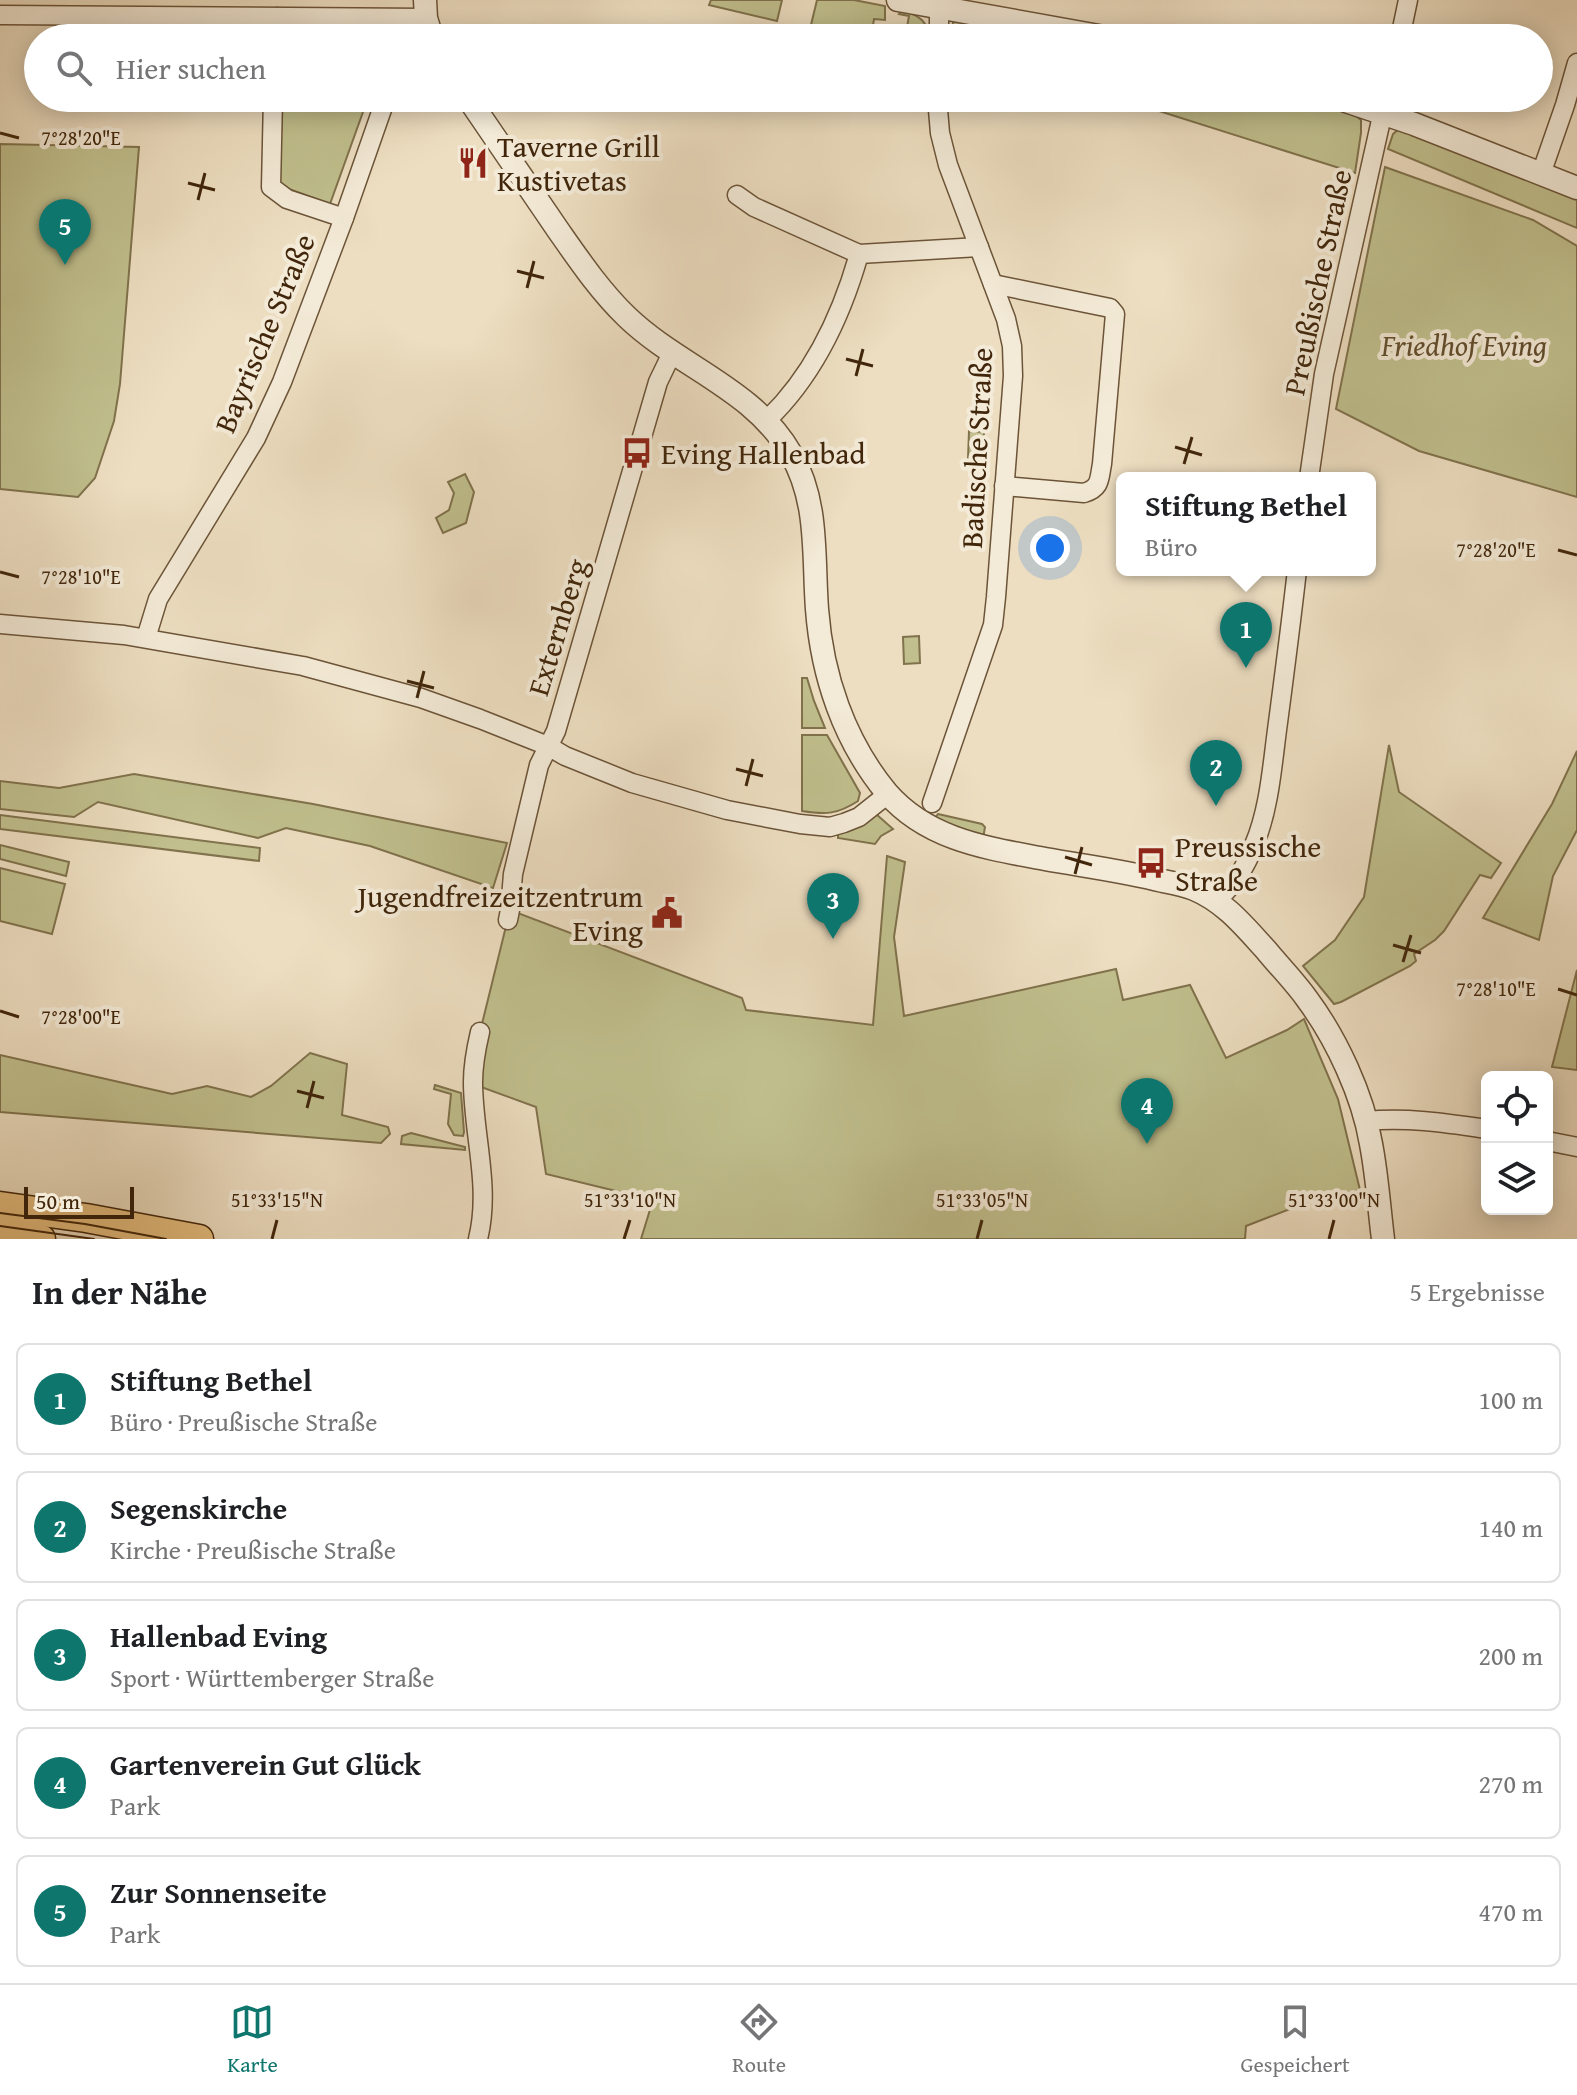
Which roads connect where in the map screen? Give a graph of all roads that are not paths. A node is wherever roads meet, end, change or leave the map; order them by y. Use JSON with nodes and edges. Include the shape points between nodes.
{"nodes":[{"id":1,"x":898,"y":0,"type":"edge"},
{"id":2,"x":1408,"y":0,"type":"edge"},
{"id":3,"x":938,"y":4,"type":"edge"},
{"id":4,"x":0,"y":15,"type":"edge"},
{"id":5,"x":277,"y":17,"type":"junction"},
{"id":6,"x":428,"y":19,"type":"edge"},
{"id":7,"x":277,"y":24,"type":"edge"},
{"id":8,"x":939,"y":24,"type":"edge"},
{"id":9,"x":1039,"y":24,"type":"edge"},
{"id":10,"x":1403,"y":24,"type":"edge"},
{"id":11,"x":1577,"y":63,"type":"edge"},
{"id":12,"x":273,"y":112,"type":"edge"},
{"id":13,"x":381,"y":112,"type":"edge"},
{"id":14,"x":478,"y":112,"type":"edge"},
{"id":15,"x":938,"y":112,"type":"edge"},
{"id":16,"x":1383,"y":112,"type":"edge"},
{"id":17,"x":1401,"y":112,"type":"edge"},
{"id":18,"x":1541,"y":174,"type":"junction"},
{"id":19,"x":1577,"y":188,"type":"edge"},
{"id":20,"x":737,"y":195,"type":"dead end"},
{"id":21,"x":344,"y":218,"type":"junction"},
{"id":22,"x":979,"y":247,"type":"junction"},
{"id":23,"x":859,"y":254,"type":"junction"},
{"id":24,"x":993,"y":284,"type":"junction"},
{"id":25,"x":672,"y":353,"type":"junction"},
{"id":26,"x":767,"y":420,"type":"junction"},
{"id":27,"x":1310,"y":472,"type":"edge"},
{"id":28,"x":1004,"y":486,"type":"junction"},
{"id":29,"x":1296,"y":576,"type":"edge"},
{"id":30,"x":0,"y":624,"type":"edge"},
{"id":31,"x":146,"y":638,"type":"junction"},
{"id":32,"x":548,"y":746,"type":"junction"},
{"id":33,"x":888,"y":794,"type":"junction"},
{"id":34,"x":932,"y":803,"type":"dead end"},
{"id":35,"x":1216,"y":901,"type":"junction"},
{"id":36,"x":508,"y":920,"type":"dead end"},
{"id":37,"x":480,"y":1032,"type":"dead end"},
{"id":38,"x":1366,"y":1121,"type":"junction"},
{"id":39,"x":1481,"y":1128,"type":"edge"},
{"id":40,"x":1553,"y":1142,"type":"edge"},
{"id":41,"x":1577,"y":1147,"type":"edge"},
{"id":42,"x":0,"y":1206,"type":"edge"},
{"id":43,"x":0,"y":1233,"type":"edge"},
{"id":44,"x":41,"y":1239,"type":"edge"},
{"id":45,"x":199,"y":1239,"type":"edge"},
{"id":46,"x":478,"y":1239,"type":"edge"},
{"id":47,"x":1383,"y":1239,"type":"edge"}],
"edges":[{"from":1,"to":3,"type":"street"},
{"from":2,"to":10,"type":"street"},
{"from":3,"to":8,"type":"street"},
{"from":3,"to":9,"type":"street"},
{"from":4,"to":5,"type":"street"},
{"from":5,"to":6,"type":"street"},
{"from":5,"to":7,"type":"street"},
{"from":11,"to":18,"type":"street"},
{"from":12,"to":21,"type":"street","name":"Bayrische Straße","via":[[271,187],[287,199]]},
{"from":13,"to":21,"type":"street","name":"Bayrische Straße"},
{"from":14,"to":25,"type":"street","via":[[604,293]]},
{"from":15,"to":22,"type":"street","name":"Badische Straße","via":[[948,165]]},
{"from":16,"to":27,"type":"street","name":"Preußische Straße","via":[[1324,374]]},
{"from":17,"to":18,"type":"street"},
{"from":18,"to":19,"type":"street"},
{"from":20,"to":23,"type":"street"},
{"from":21,"to":31,"type":"street","name":"Bayrische Straße","via":[[261,427],[158,599]]},
{"from":22,"to":23,"type":"street"},
{"from":22,"to":24,"type":"street","name":"Badische Straße"},
{"from":23,"to":26,"type":"street","via":[[823,343]]},
{"from":24,"to":28,"type":"street","name":"Badische Straße","via":[[1012,346]]},
{"from":24,"to":28,"type":"street","via":[[1110,308],[1115,314],[1098,485],[1084,493]]},
{"from":25,"to":26,"type":"street"},
{"from":25,"to":32,"type":"street","name":"Externberg","via":[[658,382]]},
{"from":26,"to":33,"type":"street","via":[[793,456],[809,498],[819,633],[829,683],[863,759]]},
{"from":28,"to":34,"type":"street","name":"Badische Straße","via":[[993,625]]},
{"from":29,"to":35,"type":"street","via":[[1263,817],[1244,867]]},
{"from":30,"to":31,"type":"street"},
{"from":31,"to":32,"type":"street","via":[[317,670],[421,698]]},
{"from":32,"to":33,"type":"street","via":[[632,783],[800,824],[844,823]]},
{"from":32,"to":36,"type":"street","name":"Externberg","via":[[516,862]]},
{"from":33,"to":35,"type":"street","via":[[950,838],[1149,877],[1193,888]]},
{"from":35,"to":38,"type":"street","via":[[1232,911],[1305,995],[1341,1058]]},
{"from":37,"to":46,"type":"street","via":[[473,1084],[484,1200]]},
{"from":38,"to":39,"type":"street","via":[[1433,1121]]},
{"from":38,"to":47,"type":"street"},
{"from":40,"to":41,"type":"street"},
{"from":42,"to":45,"type":"main road"},
{"from":43,"to":44,"type":"main road"}]}
